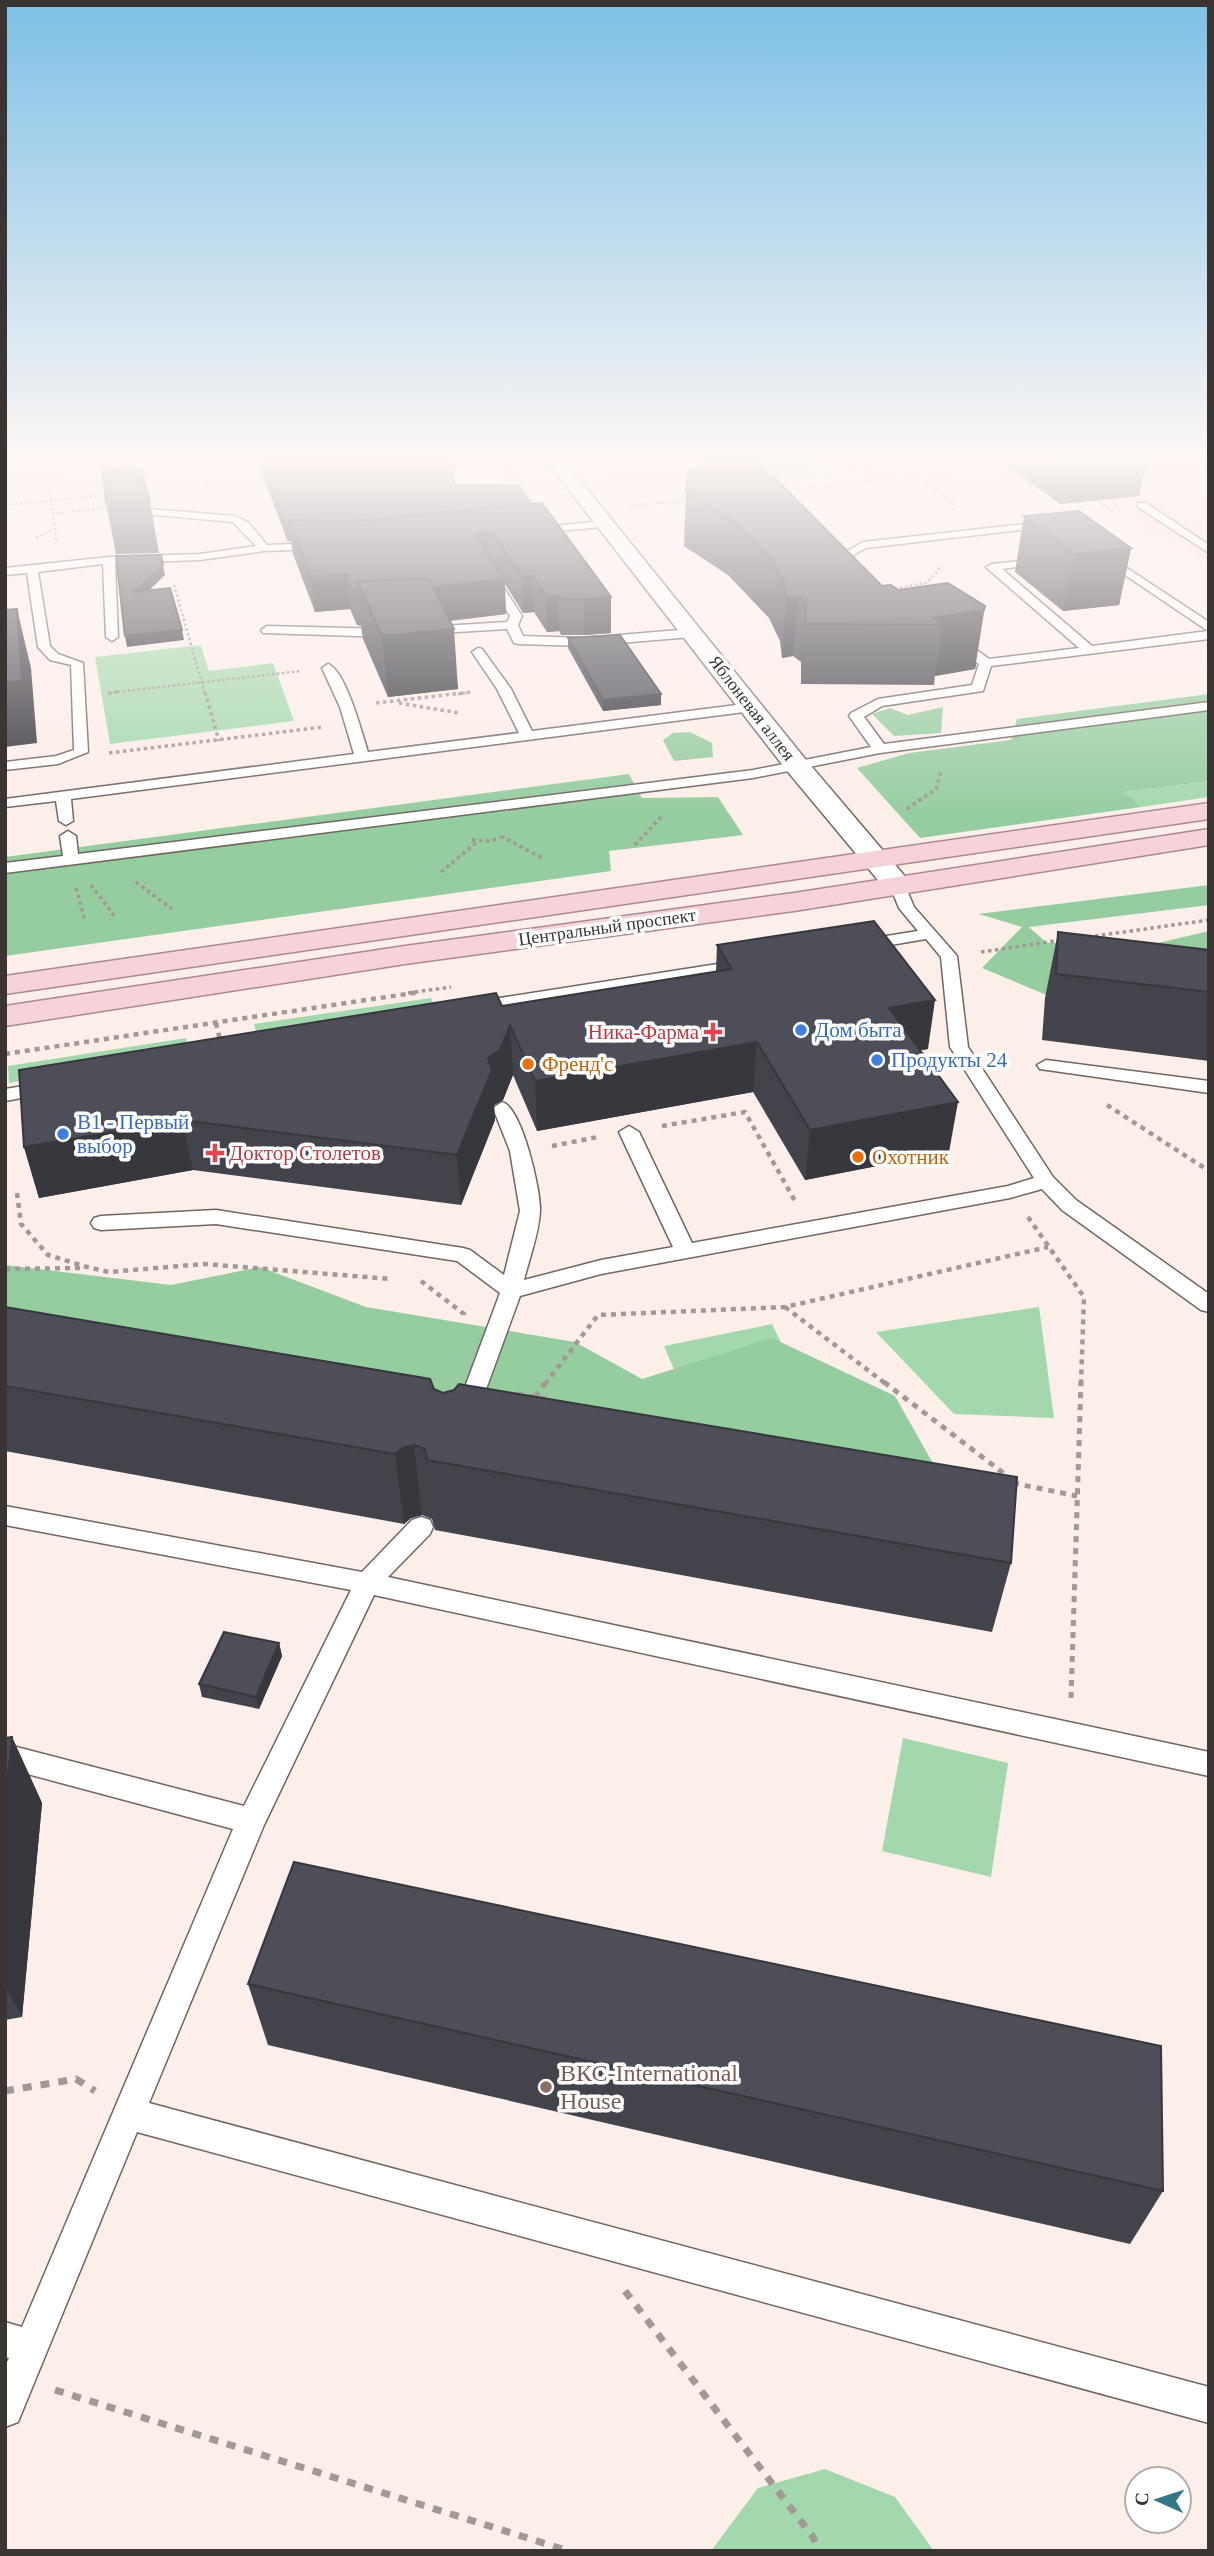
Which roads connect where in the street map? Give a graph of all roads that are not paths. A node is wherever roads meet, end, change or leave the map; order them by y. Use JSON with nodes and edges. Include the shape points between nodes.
{"nodes":[{"id":1,"x":34,"y":582,"type":"edge"},
{"id":2,"x":110,"y":582,"type":"edge"},
{"id":3,"x":495,"y":582,"type":"edge"},
{"id":4,"x":651,"y":582,"type":"edge"},
{"id":5,"x":1010,"y":582,"type":"edge"},
{"id":6,"x":1139,"y":582,"type":"edge"},
{"id":7,"x":512,"y":625,"type":"junction"},
{"id":8,"x":1209,"y":628,"type":"edge"},
{"id":9,"x":267,"y":630,"type":"dead end"},
{"id":10,"x":415,"y":632,"type":"edge"},
{"id":11,"x":401,"y":633,"type":"edge"},
{"id":12,"x":691,"y":633,"type":"junction"},
{"id":13,"x":942,"y":635,"type":"edge"},
{"id":14,"x":1209,"y":635,"type":"edge"},
{"id":15,"x":112,"y":637,"type":"dead end"},
{"id":16,"x":1089,"y":650,"type":"junction"},
{"id":17,"x":478,"y":652,"type":"dead end"},
{"id":18,"x":986,"y":663,"type":"junction"},
{"id":19,"x":328,"y":668,"type":"road end"},
{"id":20,"x":1209,"y":706,"type":"edge"},
{"id":21,"x":752,"y":707,"type":"junction"},
{"id":22,"x":528,"y":736,"type":"junction"},
{"id":23,"x":880,"y":749,"type":"junction"},
{"id":24,"x":362,"y":757,"type":"junction"},
{"id":25,"x":5,"y":766,"type":"edge"},
{"id":26,"x":797,"y":766,"type":"junction"},
{"id":27,"x":63,"y":797,"type":"junction"},
{"id":28,"x":5,"y":803,"type":"edge"},
{"id":29,"x":1207,"y":829,"type":"edge"},
{"id":30,"x":874,"y":858,"type":"junction"},
{"id":31,"x":71,"y":859,"type":"junction"},
{"id":32,"x":5,"y":867,"type":"edge"},
{"id":33,"x":898,"y":886,"type":"junction"},
{"id":34,"x":928,"y":933,"type":"junction"},
{"id":35,"x":402,"y":941,"type":"junction"},
{"id":36,"x":843,"y":948,"type":"edge"},
{"id":37,"x":766,"y":961,"type":"edge"},
{"id":38,"x":5,"y":985,"type":"edge"},
{"id":39,"x":459,"y":1012,"type":"edge"},
{"id":40,"x":5,"y":1016,"type":"edge"},
{"id":41,"x":1046,"y":1065,"type":"dead end"},
{"id":42,"x":65,"y":1085,"type":"edge"},
{"id":43,"x":1209,"y":1087,"type":"edge"},
{"id":44,"x":5,"y":1095,"type":"edge"},
{"id":45,"x":502,"y":1108,"type":"dead end"},
{"id":46,"x":629,"y":1132,"type":"road end"},
{"id":47,"x":1046,"y":1181,"type":"junction"},
{"id":48,"x":101,"y":1223,"type":"dead end"},
{"id":49,"x":686,"y":1252,"type":"junction"},
{"id":50,"x":511,"y":1292,"type":"junction"},
{"id":51,"x":1209,"y":1305,"type":"edge"},
{"id":52,"x":456,"y":1439,"type":"edge"},
{"id":53,"x":5,"y":1515,"type":"edge"},
{"id":54,"x":422,"y":1527,"type":"dead end"},
{"id":55,"x":367,"y":1583,"type":"junction"},
{"id":56,"x":5,"y":1756,"type":"edge"},
{"id":57,"x":1209,"y":1764,"type":"edge"},
{"id":58,"x":251,"y":1821,"type":"junction"},
{"id":59,"x":128,"y":2113,"type":"junction"},
{"id":60,"x":17,"y":2355,"type":"edge"},
{"id":61,"x":1209,"y":2405,"type":"edge"},
{"id":62,"x":5,"y":2409,"type":"edge"}],
"edges":[{"from":1,"to":25,"type":"lane","via":[[44,647],[54,657],[77,663],[81,752],[58,760]]},
{"from":2,"to":15,"type":"lane"},
{"from":3,"to":7,"type":"lane","via":[[516,616]]},
{"from":4,"to":12,"type":"street","name":"Яблоневая аллея"},
{"from":5,"to":16,"type":"lane"},
{"from":6,"to":8,"type":"lane"},
{"from":7,"to":10,"type":"lane"},
{"from":7,"to":12,"type":"lane","via":[[519,640],[584,642]]},
{"from":9,"to":11,"type":"lane"},
{"from":12,"to":21,"type":"street","name":"Яблоневая аллея"},
{"from":13,"to":18,"type":"lane"},
{"from":14,"to":16,"type":"lane"},
{"from":16,"to":18,"type":"lane"},
{"from":17,"to":22,"type":"lane"},
{"from":18,"to":23,"type":"lane","via":[[978,688],[878,703],[856,716]]},
{"from":19,"to":24,"type":"lane","via":[[347,707]]},
{"from":20,"to":23,"type":"lane"},
{"from":21,"to":22,"type":"lane"},
{"from":21,"to":26,"type":"street","name":"Яблоневая аллея"},
{"from":22,"to":24,"type":"lane"},
{"from":23,"to":26,"type":"lane"},
{"from":24,"to":27,"type":"lane"},
{"from":26,"to":30,"type":"street","name":"Яблоневая аллея"},
{"from":26,"to":31,"type":"lane"},
{"from":27,"to":28,"type":"lane"},
{"from":27,"to":31,"type":"lane"},
{"from":29,"to":30,"type":"main road","name":"Центральный проспект","via":[[1179,815]]},
{"from":29,"to":33,"type":"main road","name":"Центральный проспект"},
{"from":30,"to":33,"type":"street","name":"Яблоневая аллея"},
{"from":30,"to":35,"type":"main road","name":"Центральный проспект"},
{"from":31,"to":32,"type":"lane"},
{"from":33,"to":34,"type":"lane","via":[[907,908]]},
{"from":33,"to":35,"type":"main road","name":"Центральный проспект"},
{"from":34,"to":36,"type":"lane"},
{"from":34,"to":47,"type":"lane","via":[[948,956],[959,1047]]},
{"from":35,"to":38,"type":"main road","name":"Центральный проспект"},
{"from":35,"to":40,"type":"main road","name":"Центральный проспект"},
{"from":37,"to":39,"type":"lane"},
{"from":41,"to":43,"type":"lane"},
{"from":42,"to":44,"type":"lane"},
{"from":45,"to":50,"type":"lane","via":[[520,1151],[530,1211]]},
{"from":46,"to":49,"type":"lane"},
{"from":47,"to":49,"type":"lane","via":[[1010,1192]]},
{"from":47,"to":51,"type":"lane","via":[[1069,1205]]},
{"from":48,"to":50,"type":"lane","via":[[216,1217],[463,1255]]},
{"from":49,"to":50,"type":"lane","via":[[601,1267]]},
{"from":50,"to":52,"type":"lane"},
{"from":53,"to":55,"type":"lane"},
{"from":54,"to":55,"type":"lane"},
{"from":55,"to":57,"type":"lane"},
{"from":55,"to":58,"type":"lane"},
{"from":56,"to":58,"type":"lane"},
{"from":58,"to":59,"type":"lane"},
{"from":59,"to":60,"type":"lane"},
{"from":59,"to":61,"type":"lane"},
{"from":60,"to":62,"type":"lane"}]}
